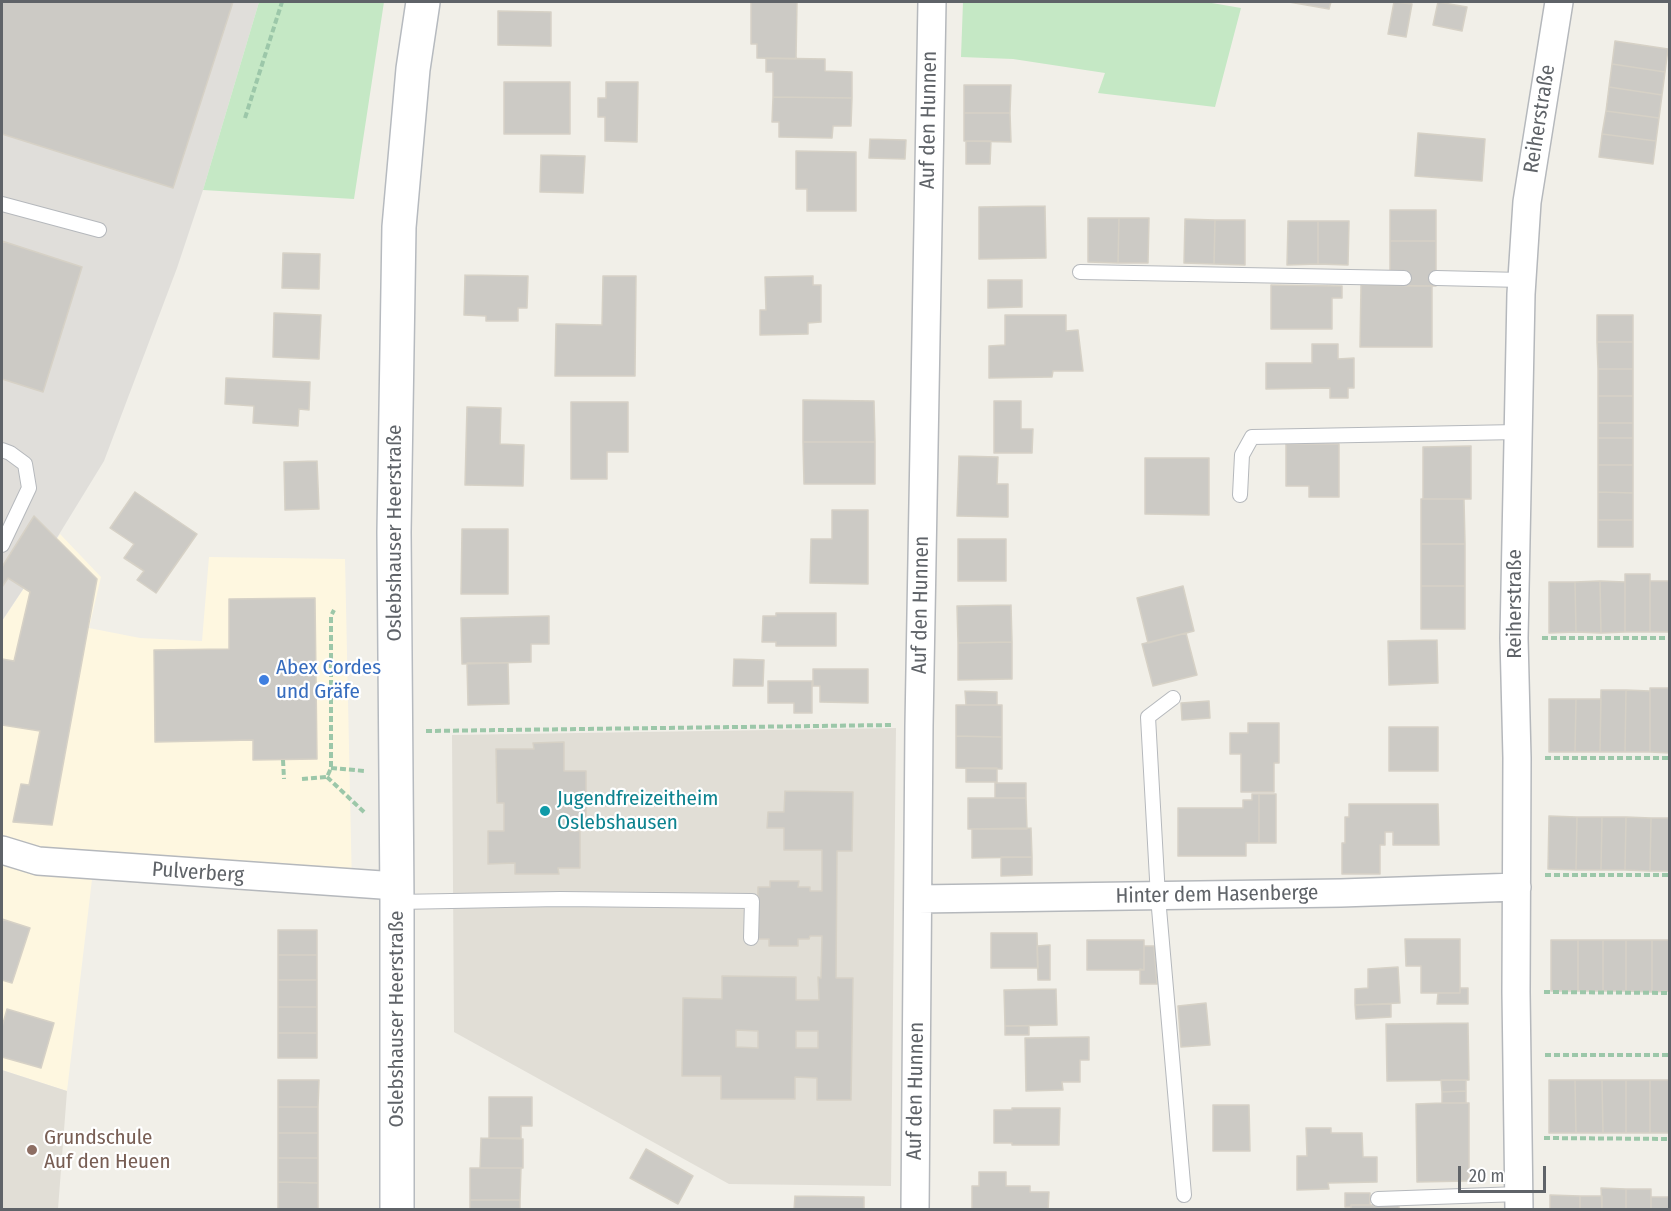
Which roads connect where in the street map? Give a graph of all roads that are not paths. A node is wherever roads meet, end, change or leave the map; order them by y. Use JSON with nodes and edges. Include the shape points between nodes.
{"nodes":[{"id":1,"x":423,"y":2,"type":"edge"},
{"id":2,"x":932,"y":2,"type":"edge"},
{"id":3,"x":1560,"y":2,"type":"edge"},
{"id":4,"x":2,"y":204,"type":"edge"},
{"id":5,"x":99,"y":230,"type":"dead end"},
{"id":6,"x":1080,"y":272,"type":"dead end"},
{"id":7,"x":1404,"y":278,"type":"dead end"},
{"id":8,"x":1436,"y":279,"type":"dead end"},
{"id":9,"x":1522,"y":279,"type":"junction"},
{"id":10,"x":1518,"y":432,"type":"junction"},
{"id":11,"x":2,"y":450,"type":"edge"},
{"id":12,"x":1240,"y":495,"type":"dead end"},
{"id":13,"x":2,"y":545,"type":"edge"},
{"id":14,"x":1173,"y":698,"type":"dead end"},
{"id":15,"x":2,"y":850,"type":"edge"},
{"id":16,"x":1517,"y":881,"type":"junction"},
{"id":17,"x":397,"y":894,"type":"junction"},
{"id":18,"x":1158,"y":897,"type":"junction"},
{"id":19,"x":918,"y":900,"type":"junction"},
{"id":20,"x":752,"y":938,"type":"dead end"},
{"id":21,"x":1184,"y":1195,"type":"dead end"},
{"id":22,"x":1378,"y":1198,"type":"dead end"},
{"id":23,"x":1519,"y":1202,"type":"edge"},
{"id":24,"x":398,"y":1209,"type":"edge"},
{"id":25,"x":915,"y":1209,"type":"edge"}],
"edges":[{"from":1,"to":17,"type":"main road","name":"Oslebshauser Heerstraße","via":[[399,227],[394,532]]},
{"from":2,"to":19,"type":"street","name":"Auf den Hunnen"},
{"from":3,"to":9,"type":"street","name":"Reiherstraße","via":[[1527,202]]},
{"from":4,"to":5,"type":"lane"},
{"from":6,"to":7,"type":"lane"},
{"from":8,"to":9,"type":"lane"},
{"from":9,"to":10,"type":"street","name":"Reiherstraße"},
{"from":10,"to":12,"type":"lane","via":[[1251,437],[1242,455]]},
{"from":10,"to":16,"type":"street","name":"Reiherstraße","via":[[1514,638]]},
{"from":11,"to":13,"type":"lane","via":[[25,464],[29,488]]},
{"from":14,"to":18,"type":"lane","via":[[1148,717]]},
{"from":15,"to":17,"type":"street","name":"Pulverberg","via":[[38,861]]},
{"from":16,"to":18,"type":"street","name":"Hinter dem Hasenberge","via":[[1341,893]]},
{"from":16,"to":23,"type":"street","name":"Reiherstraße"},
{"from":17,"to":20,"type":"lane","via":[[752,901]]},
{"from":17,"to":24,"type":"main road","name":"Oslebshauser Heerstraße"},
{"from":18,"to":19,"type":"street","name":"Hinter dem Hasenberge"},
{"from":18,"to":21,"type":"lane"},
{"from":19,"to":25,"type":"street","name":"Auf den Hunnen"},
{"from":22,"to":23,"type":"lane"}]}
